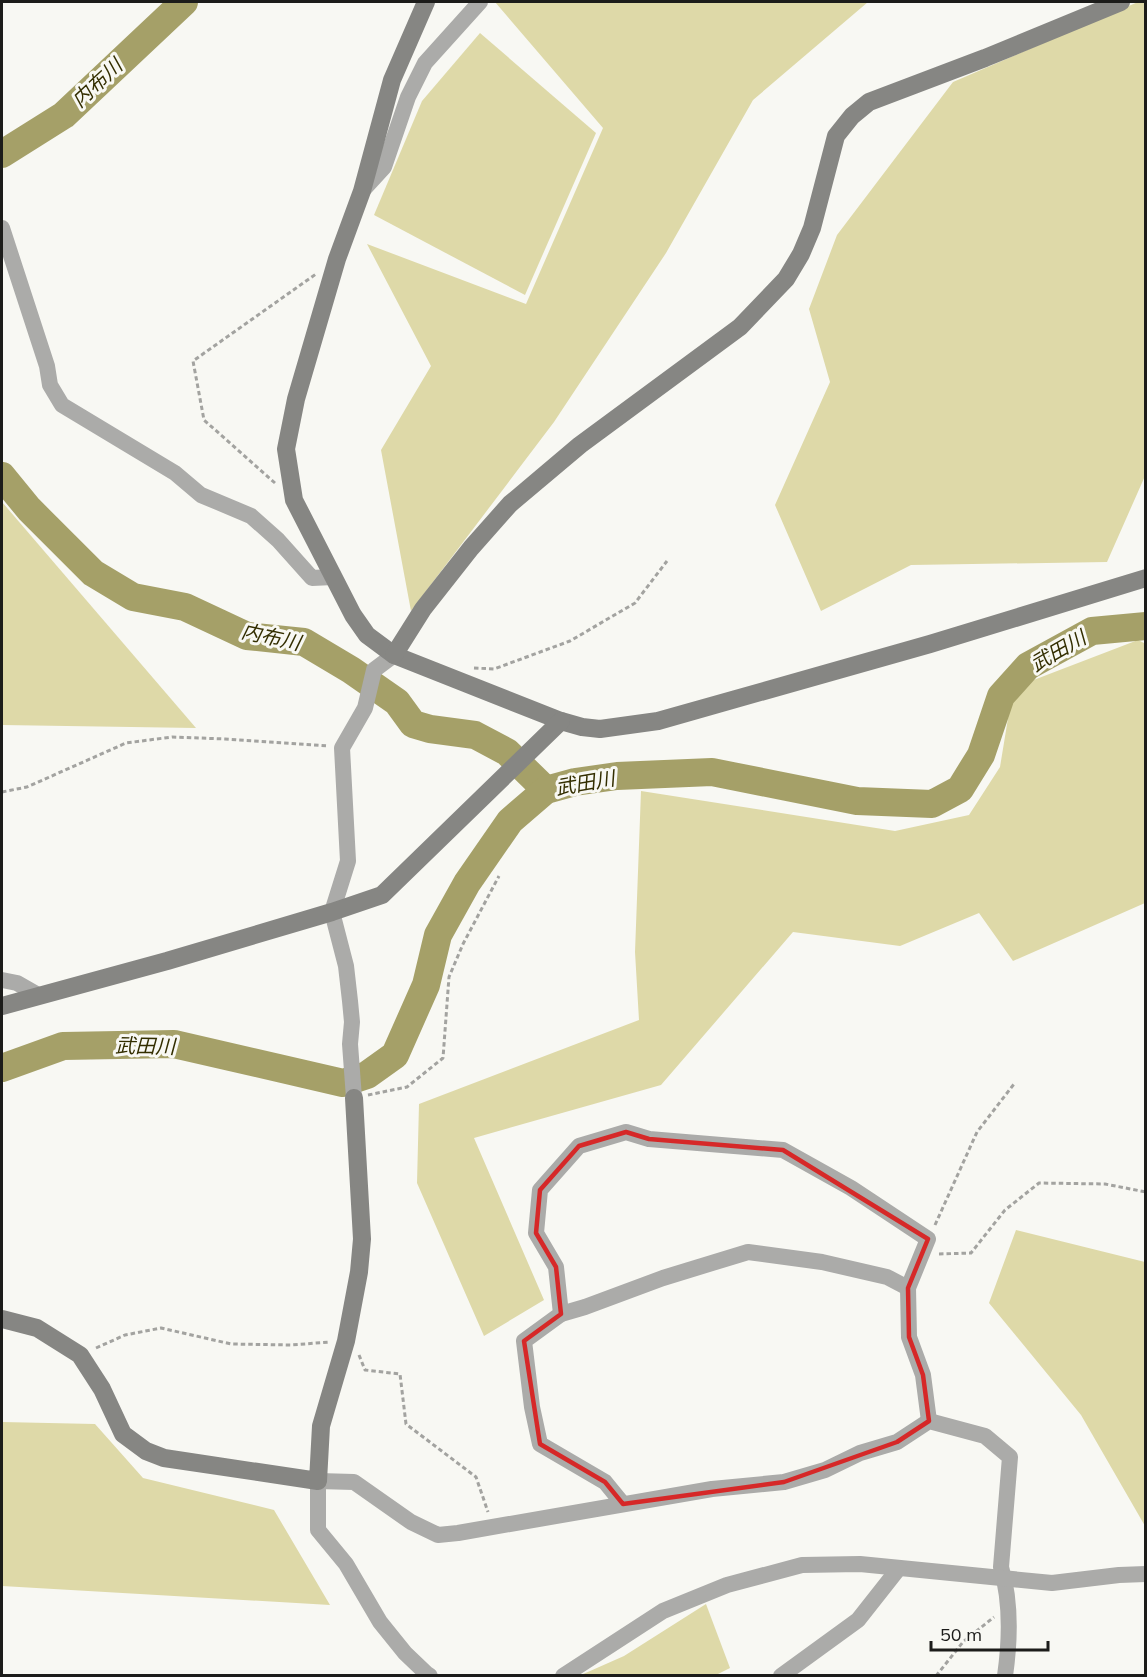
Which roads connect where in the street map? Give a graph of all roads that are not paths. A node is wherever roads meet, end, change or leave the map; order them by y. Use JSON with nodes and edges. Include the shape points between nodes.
{"nodes":[{"id":1,"x":426,"y":2,"type":"edge"},
{"id":2,"x":480,"y":2,"type":"edge"},
{"id":3,"x":1121,"y":2,"type":"edge"},
{"id":4,"x":362,"y":191,"type":"junction"},
{"id":5,"x":2,"y":228,"type":"edge"},
{"id":6,"x":333,"y":577,"type":"junction"},
{"id":7,"x":1146,"y":578,"type":"edge"},
{"id":8,"x":394,"y":655,"type":"junction"},
{"id":9,"x":555,"y":727,"type":"junction"},
{"id":10,"x":332,"y":912,"type":"junction"},
{"id":11,"x":2,"y":980,"type":"edge"},
{"id":12,"x":38,"y":995,"type":"junction"},
{"id":13,"x":2,"y":1006,"type":"edge"},
{"id":14,"x":354,"y":1098,"type":"joint"},
{"id":15,"x":908,"y":1288,"type":"junction"},
{"id":16,"x":561,"y":1314,"type":"junction"},
{"id":17,"x":2,"y":1319,"type":"edge"},
{"id":18,"x":929,"y":1421,"type":"junction"},
{"id":19,"x":318,"y":1481,"type":"junction"},
{"id":20,"x":623,"y":1504,"type":"junction"},
{"id":21,"x":899,"y":1568,"type":"junction"},
{"id":22,"x":1146,"y":1574,"type":"edge"},
{"id":23,"x":1005,"y":1579,"type":"junction"},
{"id":24,"x":430,"y":1676,"type":"edge"},
{"id":25,"x":563,"y":1676,"type":"edge"},
{"id":26,"x":781,"y":1676,"type":"edge"},
{"id":27,"x":1005,"y":1676,"type":"edge"}],
"edges":[{"from":1,"to":4,"type":"street","via":[[392,80]]},
{"from":2,"to":4,"type":"street","via":[[425,63],[408,97],[384,167]]},
{"from":3,"to":8,"type":"street","via":[[869,102],[852,116],[836,136],[812,228],[786,279],[740,327],[580,445],[510,504],[423,609]]},
{"from":4,"to":6,"type":"street","via":[[337,259],[285,449],[294,500]]},
{"from":5,"to":6,"type":"street","via":[[50,386],[62,405],[176,473],[201,495],[251,516],[312,578]]},
{"from":6,"to":8,"type":"street","via":[[367,635]]},
{"from":7,"to":9,"type":"street","via":[[658,721],[600,729]]},
{"from":8,"to":9,"type":"street","via":[[429,667]]},
{"from":8,"to":10,"type":"street","via":[[374,670],[366,708],[342,748],[348,861]]},
{"from":9,"to":10,"type":"street","via":[[381,895]]},
{"from":10,"to":12,"type":"street"},
{"from":10,"to":14,"type":"street","via":[[346,966]]},
{"from":11,"to":12,"type":"street","via":[[18,983]]},
{"from":12,"to":13,"type":"street"},
{"from":14,"to":19,"type":"street","via":[[362,1239],[359,1272],[346,1341],[321,1426]]},
{"from":15,"to":16,"type":"street","via":[[887,1277],[748,1252]]},
{"from":15,"to":16,"type":"street","via":[[928,1239],[851,1188],[783,1150],[649,1139],[626,1132],[579,1146],[540,1190],[536,1233],[556,1267]]},
{"from":15,"to":18,"type":"street","via":[[909,1337],[922,1375]]},
{"from":16,"to":20,"type":"street","via":[[524,1341],[540,1444],[605,1482]]},
{"from":17,"to":19,"type":"street","via":[[37,1328],[80,1355],[102,1389],[123,1434],[146,1451],[164,1458]]},
{"from":18,"to":20,"type":"street","via":[[897,1442],[784,1482]]},
{"from":18,"to":23,"type":"street","via":[[986,1436],[1010,1458],[1001,1568]]},
{"from":19,"to":20,"type":"street","via":[[354,1482],[411,1522],[438,1535]]},
{"from":19,"to":24,"type":"street","via":[[318,1530],[346,1564],[386,1629]]},
{"from":21,"to":23,"type":"street"},
{"from":21,"to":25,"type":"street","via":[[802,1565],[727,1585],[663,1611]]},
{"from":21,"to":26,"type":"street","via":[[858,1620]]},
{"from":22,"to":23,"type":"street","via":[[1052,1583]]},
{"from":23,"to":27,"type":"street"}]}
